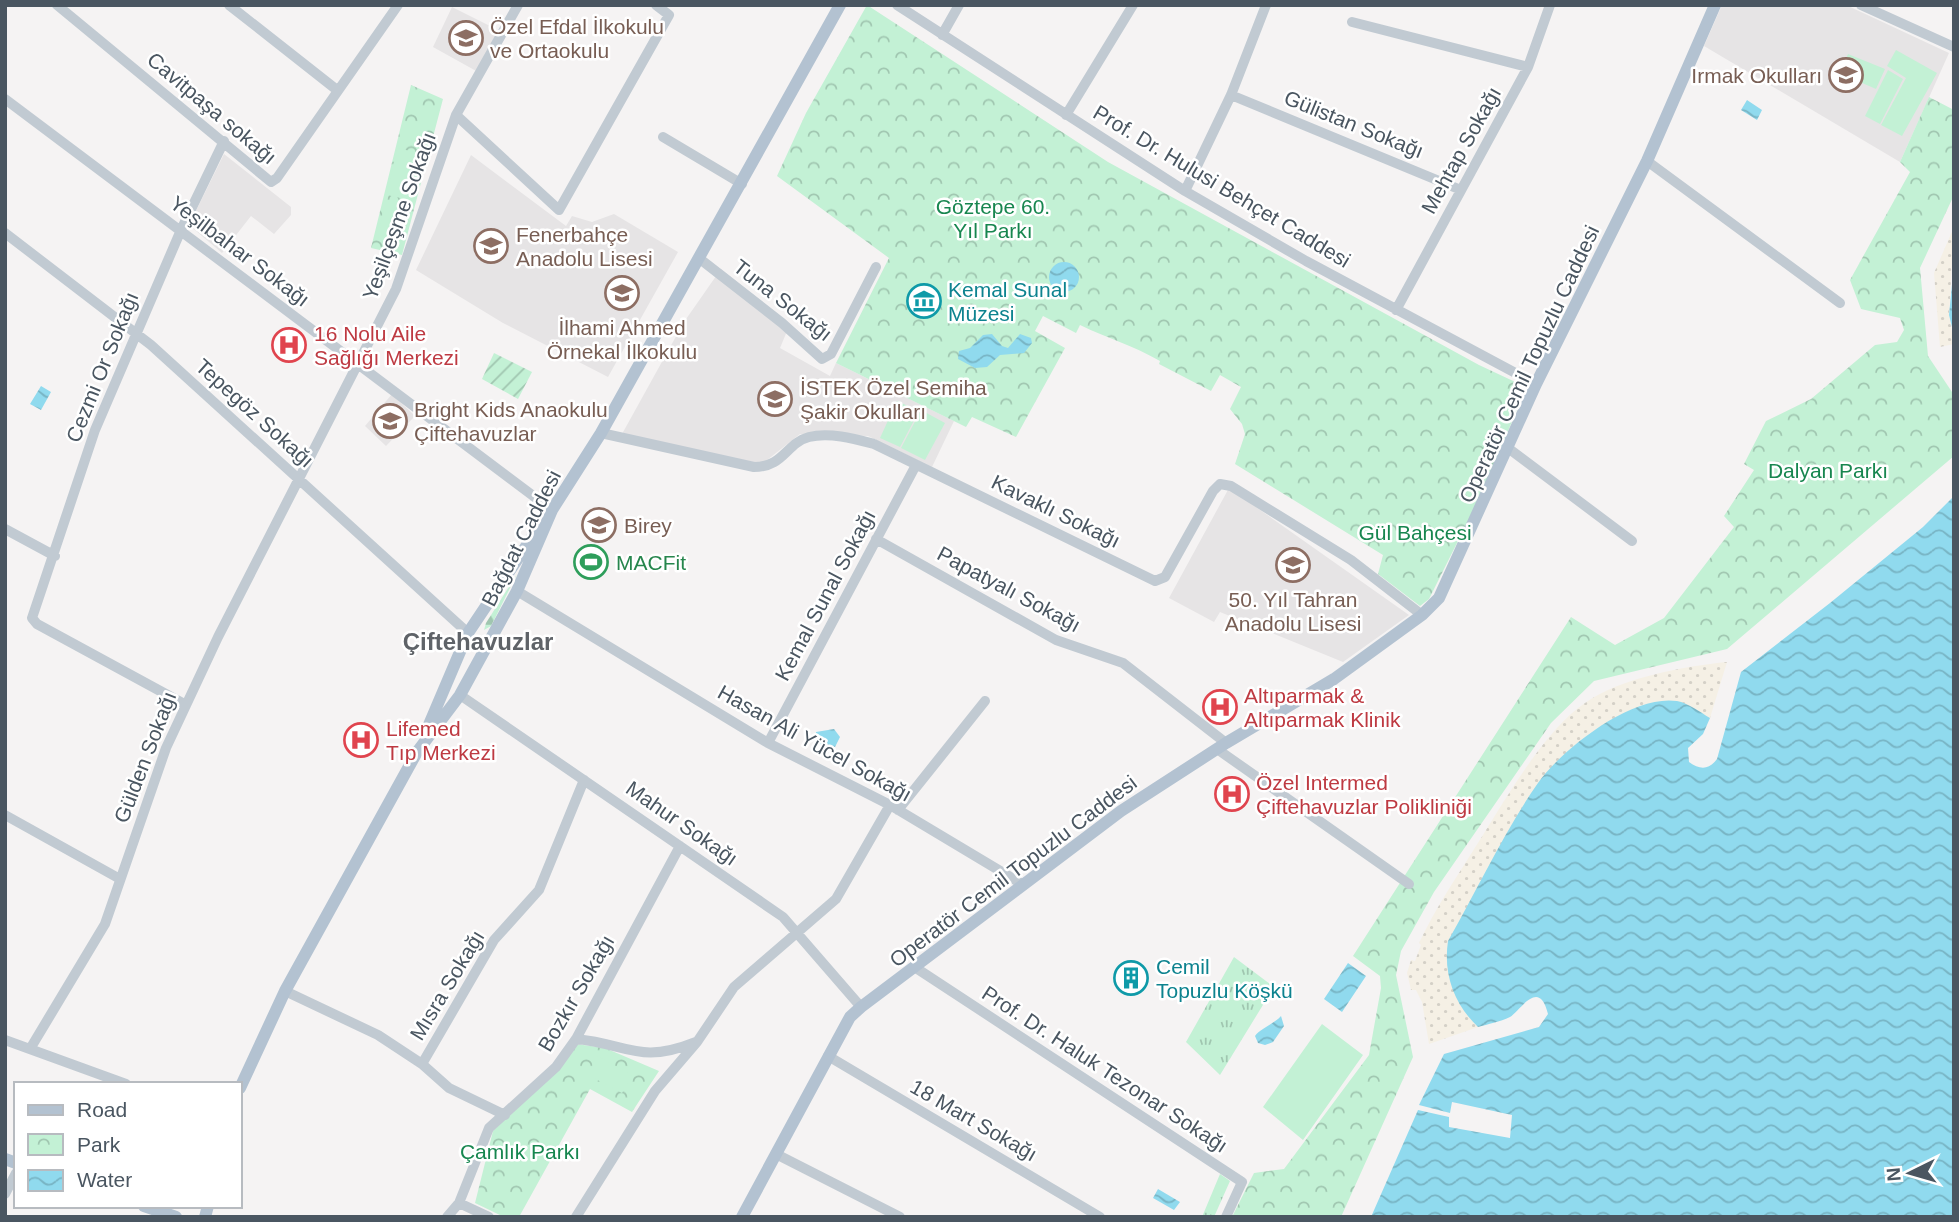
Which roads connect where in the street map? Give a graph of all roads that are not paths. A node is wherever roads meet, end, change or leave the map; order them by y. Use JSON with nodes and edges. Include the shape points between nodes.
{"nodes":[{"id":1,"x":57,"y":5,"type":"edge"},
{"id":2,"x":229,"y":5,"type":"edge"},
{"id":3,"x":398,"y":5,"type":"edge"},
{"id":4,"x":518,"y":5,"type":"edge"},
{"id":5,"x":656,"y":5,"type":"edge"},
{"id":6,"x":840,"y":5,"type":"edge"},
{"id":7,"x":897,"y":5,"type":"edge"},
{"id":8,"x":959,"y":5,"type":"edge"},
{"id":9,"x":1133,"y":5,"type":"edge"},
{"id":10,"x":1266,"y":5,"type":"edge"},
{"id":11,"x":1550,"y":5,"type":"edge"},
{"id":12,"x":1715,"y":5,"type":"edge"},
{"id":13,"x":1861,"y":5,"type":"edge"},
{"id":14,"x":1352,"y":22,"type":"dead end"},
{"id":15,"x":942,"y":35,"type":"junction"},
{"id":16,"x":1954,"y":47,"type":"edge"},
{"id":17,"x":1528,"y":67,"type":"junction"},
{"id":18,"x":337,"y":90,"type":"junction"},
{"id":19,"x":1231,"y":95,"type":"junction"},
{"id":20,"x":5,"y":99,"type":"edge"},
{"id":21,"x":456,"y":115,"type":"junction"},
{"id":22,"x":1066,"y":115,"type":"junction"},
{"id":23,"x":663,"y":137,"type":"dead end"},
{"id":24,"x":224,"y":141,"type":"junction"},
{"id":25,"x":1647,"y":161,"type":"junction"},
{"id":26,"x":742,"y":184,"type":"junction"},
{"id":27,"x":1461,"y":190,"type":"junction"},
{"id":28,"x":1185,"y":191,"type":"junction"},
{"id":29,"x":181,"y":230,"type":"junction"},
{"id":30,"x":5,"y":233,"type":"edge"},
{"id":31,"x":699,"y":259,"type":"junction"},
{"id":32,"x":876,"y":267,"type":"dead end"},
{"id":33,"x":1840,"y":303,"type":"dead end"},
{"id":34,"x":1396,"y":310,"type":"junction"},
{"id":35,"x":136,"y":333,"type":"junction"},
{"id":36,"x":357,"y":362,"type":"junction"},
{"id":37,"x":1536,"y":384,"type":"junction"},
{"id":38,"x":601,"y":433,"type":"junction"},
{"id":39,"x":1508,"y":448,"type":"junction"},
{"id":40,"x":916,"y":465,"type":"junction"},
{"id":41,"x":299,"y":479,"type":"junction"},
{"id":42,"x":552,"y":510,"type":"junction"},
{"id":43,"x":5,"y":529,"type":"edge"},
{"id":44,"x":876,"y":539,"type":"junction"},
{"id":45,"x":1632,"y":541,"type":"dead end"},
{"id":46,"x":55,"y":556,"type":"junction"},
{"id":47,"x":517,"y":591,"type":"junction"},
{"id":48,"x":1422,"y":615,"type":"junction"},
{"id":49,"x":468,"y":633,"type":"junction"},
{"id":50,"x":460,"y":695,"type":"junction"},
{"id":51,"x":985,"y":701,"type":"dead end"},
{"id":52,"x":186,"y":705,"type":"junction"},
{"id":53,"x":768,"y":743,"type":"junction"},
{"id":54,"x":1222,"y":746,"type":"junction"},
{"id":55,"x":417,"y":752,"type":"junction"},
{"id":56,"x":584,"y":780,"type":"junction"},
{"id":57,"x":894,"y":808,"type":"junction"},
{"id":58,"x":5,"y":815,"type":"edge"},
{"id":59,"x":680,"y":846,"type":"junction"},
{"id":60,"x":120,"y":879,"type":"junction"},
{"id":61,"x":1023,"y":884,"type":"junction"},
{"id":62,"x":1409,"y":884,"type":"dead end"},
{"id":63,"x":797,"y":933,"type":"junction"},
{"id":64,"x":916,"y":968,"type":"junction"},
{"id":65,"x":285,"y":991,"type":"junction"},
{"id":66,"x":861,"y":1007,"type":"junction"},
{"id":67,"x":576,"y":1039,"type":"junction"},
{"id":68,"x":5,"y":1040,"type":"edge"},
{"id":69,"x":697,"y":1042,"type":"junction"},
{"id":70,"x":30,"y":1049,"type":"junction"},
{"id":71,"x":828,"y":1056,"type":"junction"},
{"id":72,"x":422,"y":1064,"type":"junction"},
{"id":73,"x":121,"y":1082,"type":"edge"},
{"id":74,"x":242,"y":1084,"type":"edge"},
{"id":75,"x":505,"y":1115,"type":"junction"},
{"id":76,"x":776,"y":1154,"type":"junction"},
{"id":77,"x":14,"y":1176,"type":"edge"},
{"id":78,"x":5,"y":1194,"type":"edge"},
{"id":79,"x":459,"y":1203,"type":"junction"},
{"id":80,"x":150,"y":1208,"type":"edge"},
{"id":81,"x":176,"y":1217,"type":"edge"},
{"id":82,"x":447,"y":1217,"type":"edge"},
{"id":83,"x":489,"y":1217,"type":"edge"},
{"id":84,"x":576,"y":1217,"type":"edge"},
{"id":85,"x":742,"y":1217,"type":"edge"},
{"id":86,"x":900,"y":1217,"type":"edge"},
{"id":87,"x":1100,"y":1217,"type":"edge"},
{"id":88,"x":1226,"y":1217,"type":"edge"}],
"edges":[{"from":1,"to":24,"type":"street","name":"Cavitpaşa sokağı"},
{"from":2,"to":18,"type":"street"},
{"from":3,"to":18,"type":"street","name":"Cavitpaşa sokağı"},
{"from":4,"to":21,"type":"street","name":"Yeşilçeşme Sokağı"},
{"from":5,"to":21,"type":"street","via":[[669,15],[559,210]]},
{"from":6,"to":26,"type":"main road","name":"Bağdat Caddesi"},
{"from":7,"to":15,"type":"street","name":"Prof. Dr. Hulusi Behçet Caddesi"},
{"from":8,"to":15,"type":"street"},
{"from":9,"to":22,"type":"street"},
{"from":10,"to":19,"type":"street"},
{"from":11,"to":17,"type":"street","name":"Mehtap Sokağı"},
{"from":12,"to":25,"type":"main road","name":"Operatör Cemil Topuzlu Caddesi"},
{"from":13,"to":16,"type":"street"},
{"from":14,"to":17,"type":"street"},
{"from":15,"to":22,"type":"street","name":"Prof. Dr. Hulusi Behçet Caddesi"},
{"from":17,"to":27,"type":"street","name":"Mehtap Sokağı"},
{"from":18,"to":24,"type":"street","name":"Cavitpaşa sokağı","via":[[274,181],[266,180]]},
{"from":19,"to":27,"type":"street","name":"Gülistan Sokağı"},
{"from":19,"to":28,"type":"street"},
{"from":20,"to":29,"type":"street","name":"Yeşilbahar Sokağı"},
{"from":21,"to":36,"type":"street","name":"Yeşilçeşme Sokağı","via":[[402,276]]},
{"from":22,"to":28,"type":"street","name":"Prof. Dr. Hulusi Behçet Caddesi"},
{"from":23,"to":26,"type":"street"},
{"from":24,"to":29,"type":"street","name":"Cezmi Or Sokağı"},
{"from":25,"to":33,"type":"street"},
{"from":25,"to":37,"type":"main road","name":"Operatör Cemil Topuzlu Caddesi"},
{"from":26,"to":31,"type":"main road","name":"Bağdat Caddesi"},
{"from":27,"to":34,"type":"street","name":"Mehtap Sokağı"},
{"from":28,"to":34,"type":"street","name":"Prof. Dr. Hulusi Behçet Caddesi"},
{"from":29,"to":35,"type":"street","name":"Cezmi Or Sokağı"},
{"from":29,"to":36,"type":"street","name":"Yeşilbahar Sokağı"},
{"from":30,"to":35,"type":"street","name":"Tepegöz Sokağı"},
{"from":31,"to":32,"type":"street","name":"Tuna Sokağı","via":[[822,359],[831,354]]},
{"from":31,"to":38,"type":"main road","name":"Bağdat Caddesi"},
{"from":34,"to":37,"type":"street","name":"Prof. Dr. Hulusi Behçet Caddesi"},
{"from":35,"to":41,"type":"street","name":"Tepegöz Sokağı"},
{"from":35,"to":46,"type":"street","name":"Cezmi Or Sokağı","via":[[90,443]]},
{"from":36,"to":41,"type":"street","name":"Yeşilçeşme Sokağı"},
{"from":36,"to":42,"type":"street","name":"Yeşilbahar Sokağı"},
{"from":37,"to":39,"type":"main road","name":"Operatör Cemil Topuzlu Caddesi"},
{"from":38,"to":40,"type":"street","name":"Kavaklı Sokağı","via":[[754,467],[772,465],[808,437],[849,438],[874,444]]},
{"from":38,"to":42,"type":"main road","name":"Bağdat Caddesi"},
{"from":39,"to":45,"type":"street"},
{"from":39,"to":48,"type":"main road","name":"Operatör Cemil Topuzlu Caddesi","via":[[1439,598]]},
{"from":40,"to":44,"type":"street","name":"Kemal Sunal Sokağı"},
{"from":40,"to":48,"type":"street","name":"Kavaklı Sokağı","via":[[1155,581],[1166,576],[1213,491],[1220,484],[1231,486],[1351,561]]},
{"from":41,"to":49,"type":"street","name":"Tepegöz Sokağı"},
{"from":41,"to":52,"type":"street","name":"Gülden Sokağı"},
{"from":42,"to":47,"type":"main road","name":"Bağdat Caddesi"},
{"from":42,"to":49,"type":"main road"},
{"from":43,"to":46,"type":"street"},
{"from":44,"to":53,"type":"street","name":"Kemal Sunal Sokağı"},
{"from":44,"to":54,"type":"street","name":"Papatyalı Sokağı","via":[[1056,640],[1123,663]]},
{"from":46,"to":52,"type":"street","name":"Cezmi Or Sokağı","via":[[33,614],[35,623]]},
{"from":47,"to":50,"type":"main road","name":"Bağdat Caddesi"},
{"from":47,"to":53,"type":"street","name":"Hasan Ali Yücel Sokağı"},
{"from":48,"to":54,"type":"main road","name":"Operatör Cemil Topuzlu Caddesi","via":[[1334,679]]},
{"from":49,"to":55,"type":"main road"},
{"from":50,"to":55,"type":"main road","name":"Bağdat Caddesi"},
{"from":50,"to":56,"type":"street","name":"Mahur Sokağı"},
{"from":51,"to":57,"type":"street"},
{"from":52,"to":60,"type":"street","name":"Gülden Sokağı","via":[[159,764]]},
{"from":53,"to":57,"type":"street","name":"Hasan Ali Yücel Sokağı"},
{"from":54,"to":61,"type":"main road","name":"Operatör Cemil Topuzlu Caddesi","via":[[1121,811]]},
{"from":54,"to":62,"type":"street","name":"Papatyalı Sokağı"},
{"from":55,"to":65,"type":"main road","name":"Bağdat Caddesi"},
{"from":56,"to":59,"type":"street","name":"Mahur Sokağı"},
{"from":56,"to":72,"type":"street","name":"Mısra Sokağı","via":[[539,890],[494,940]]},
{"from":57,"to":61,"type":"street","name":"Hasan Ali Yücel Sokağı"},
{"from":57,"to":63,"type":"street","via":[[836,899]]},
{"from":58,"to":60,"type":"street"},
{"from":59,"to":63,"type":"street","name":"Mahur Sokağı","via":[[783,917]]},
{"from":59,"to":67,"type":"street","name":"Bozkır Sokağı"},
{"from":60,"to":70,"type":"street","name":"Gülden Sokağı","via":[[104,926]]},
{"from":61,"to":64,"type":"main road","name":"Operatör Cemil Topuzlu Caddesi"},
{"from":63,"to":66,"type":"street","name":"Mahur Sokağı"},
{"from":63,"to":69,"type":"street","via":[[734,987]]},
{"from":64,"to":66,"type":"main road","name":"Operatör Cemil Topuzlu Caddesi"},
{"from":64,"to":88,"type":"street","name":"Prof. Dr. Haluk Tezonar Sokağı","via":[[1242,1182]]},
{"from":65,"to":72,"type":"street","via":[[378,1035]]},
{"from":65,"to":74,"type":"main road","name":"Bağdat Caddesi"},
{"from":66,"to":71,"type":"main road","name":"Operatör Cemil Topuzlu Caddesi","via":[[850,1017]]},
{"from":67,"to":69,"type":"street","via":[[630,1052],[667,1054]]},
{"from":67,"to":75,"type":"street","name":"Bozkır Sokağı","via":[[556,1067]]},
{"from":68,"to":70,"type":"street"},
{"from":69,"to":84,"type":"street","via":[[655,1091]]},
{"from":70,"to":73,"type":"street"},
{"from":71,"to":76,"type":"main road","name":"Operatör Cemil Topuzlu Caddesi"},
{"from":71,"to":87,"type":"street","name":"18 Mart Sokağı"},
{"from":72,"to":75,"type":"street","via":[[464,1097]]},
{"from":75,"to":79,"type":"street","name":"Bozkır Sokağı","via":[[489,1128]]},
{"from":76,"to":85,"type":"main road","name":"Operatör Cemil Topuzlu Caddesi"},
{"from":76,"to":86,"type":"street"},
{"from":77,"to":78,"type":"street"},
{"from":79,"to":82,"type":"street","name":"Bozkır Sokağı"},
{"from":79,"to":83,"type":"street"},
{"from":80,"to":81,"type":"main road"}]}
